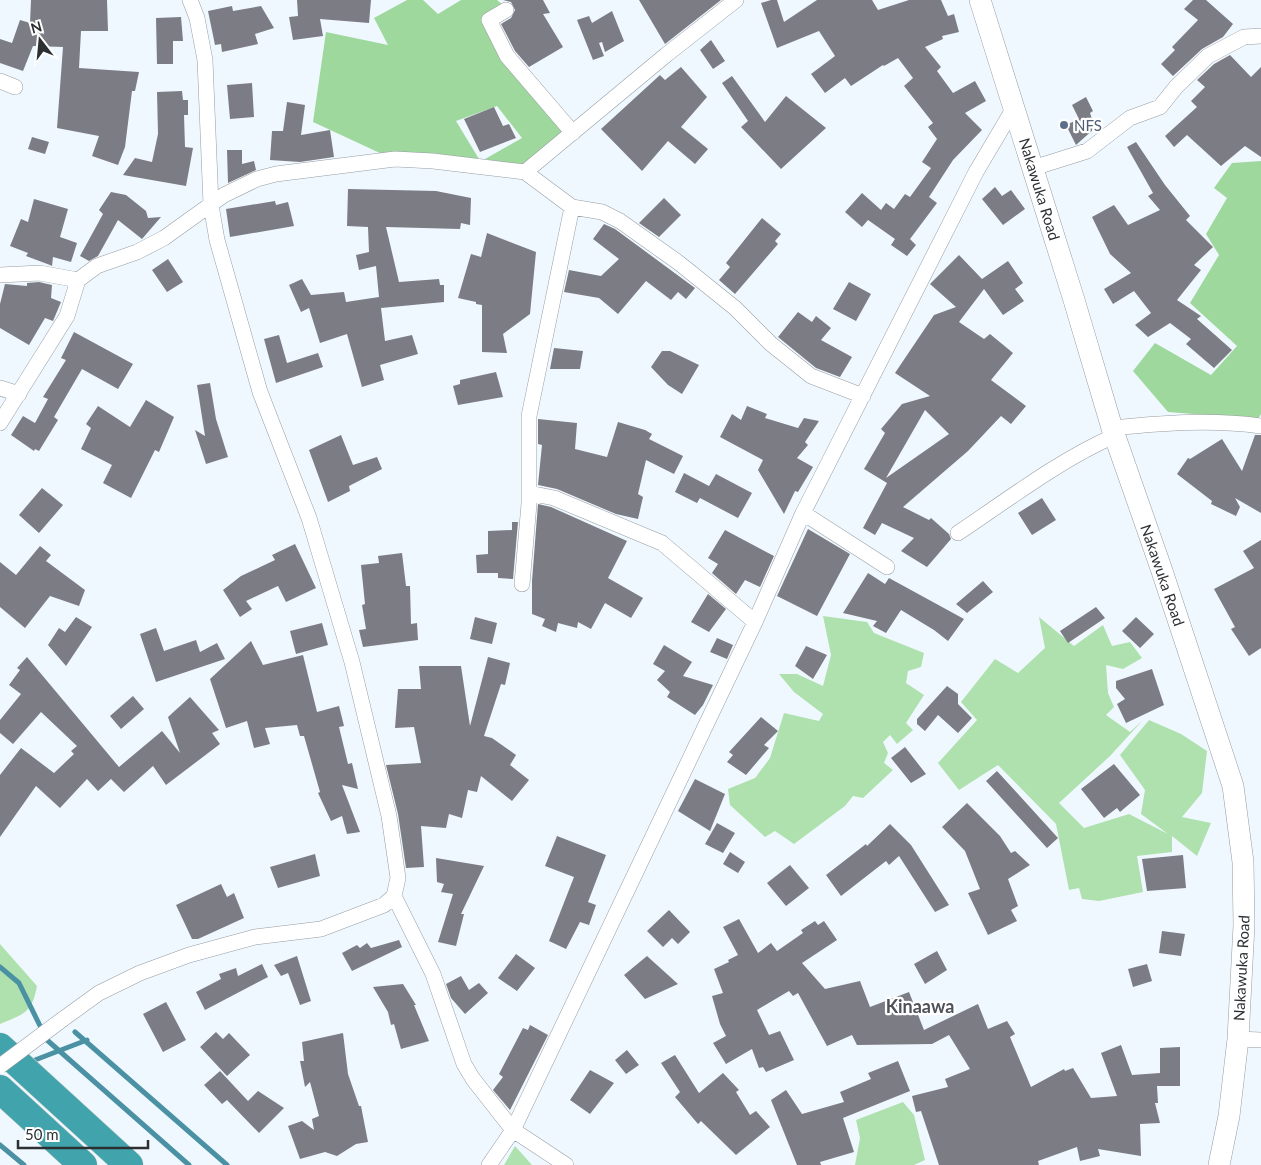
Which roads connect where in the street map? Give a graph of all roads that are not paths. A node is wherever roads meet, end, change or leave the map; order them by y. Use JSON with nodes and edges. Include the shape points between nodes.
{"nodes":[{"id":1,"x":190,"y":0,"type":"edge"},
{"id":2,"x":736,"y":0,"type":"edge"},
{"id":3,"x":980,"y":0,"type":"edge"},
{"id":4,"x":506,"y":10,"type":"dead end"},
{"id":5,"x":1261,"y":36,"type":"edge"},
{"id":6,"x":0,"y":81,"type":"edge"},
{"id":7,"x":15,"y":87,"type":"dead end"},
{"id":8,"x":1015,"y":106,"type":"junction"},
{"id":9,"x":573,"y":133,"type":"junction"},
{"id":10,"x":1033,"y":168,"type":"junction"},
{"id":11,"x":525,"y":172,"type":"junction"},
{"id":12,"x":211,"y":205,"type":"junction"},
{"id":13,"x":572,"y":207,"type":"junction"},
{"id":14,"x":0,"y":275,"type":"edge"},
{"id":15,"x":78,"y":280,"type":"junction"},
{"id":16,"x":0,"y":388,"type":"edge"},
{"id":17,"x":19,"y":394,"type":"junction"},
{"id":18,"x":863,"y":396,"type":"junction"},
{"id":19,"x":0,"y":423,"type":"edge"},
{"id":20,"x":1261,"y":426,"type":"edge"},
{"id":21,"x":1113,"y":432,"type":"junction"},
{"id":22,"x":529,"y":493,"type":"junction"},
{"id":23,"x":803,"y":513,"type":"junction"},
{"id":24,"x":958,"y":533,"type":"dead end"},
{"id":25,"x":887,"y":567,"type":"dead end"},
{"id":26,"x":522,"y":584,"type":"dead end"},
{"id":27,"x":755,"y":622,"type":"junction"},
{"id":28,"x":394,"y":896,"type":"junction"},
{"id":29,"x":1238,"y":1039,"type":"junction"},
{"id":30,"x":1261,"y":1040,"type":"edge"},
{"id":31,"x":0,"y":1047,"type":"edge"},
{"id":32,"x":0,"y":1066,"type":"edge"},
{"id":33,"x":0,"y":1089,"type":"edge"},
{"id":34,"x":513,"y":1130,"type":"junction"},
{"id":35,"x":83,"y":1165,"type":"edge"},
{"id":36,"x":129,"y":1165,"type":"edge"},
{"id":37,"x":490,"y":1165,"type":"edge"},
{"id":38,"x":566,"y":1165,"type":"edge"},
{"id":39,"x":1219,"y":1165,"type":"edge"}],
"edges":[{"from":1,"to":12,"type":"street","via":[[205,60]]},
{"from":2,"to":9,"type":"street"},
{"from":3,"to":8,"type":"main road","name":"Nakawuka Road"},
{"from":4,"to":9,"type":"street","via":[[489,20],[507,56]]},
{"from":5,"to":10,"type":"street","via":[[1244,36],[1208,56],[1160,107],[1130,118],[1087,151]]},
{"from":6,"to":7,"type":"street"},
{"from":8,"to":10,"type":"main road","name":"Nakawuka Road"},
{"from":8,"to":18,"type":"street","via":[[976,172]]},
{"from":9,"to":11,"type":"street"},
{"from":10,"to":21,"type":"main road","name":"Nakawuka Road"},
{"from":11,"to":12,"type":"street","via":[[395,159],[276,174],[224,194]]},
{"from":11,"to":13,"type":"street"},
{"from":12,"to":15,"type":"street","via":[[164,238],[98,266]]},
{"from":12,"to":28,"type":"street","via":[[217,240],[260,392],[309,518],[352,662],[389,816],[398,878]]},
{"from":13,"to":18,"type":"street","via":[[602,212],[620,221],[735,308],[771,344],[811,376]]},
{"from":13,"to":22,"type":"street","via":[[529,416]]},
{"from":14,"to":15,"type":"street","via":[[40,274]]},
{"from":15,"to":17,"type":"street","via":[[67,316]]},
{"from":16,"to":17,"type":"street"},
{"from":17,"to":19,"type":"street"},
{"from":18,"to":23,"type":"street"},
{"from":20,"to":21,"type":"street","via":[[1173,422]]},
{"from":21,"to":24,"type":"street","via":[[1057,465]]},
{"from":21,"to":29,"type":"main road","name":"Nakawuka Road","via":[[1233,786],[1243,862],[1244,925]]},
{"from":22,"to":26,"type":"street"},
{"from":22,"to":27,"type":"street","via":[[554,498],[662,543]]},
{"from":23,"to":25,"type":"street"},
{"from":23,"to":27,"type":"street"},
{"from":27,"to":34,"type":"street"},
{"from":28,"to":32,"type":"street","bridge":true,"via":[[384,905],[321,929],[255,937],[189,955],[140,973],[99,993]]},
{"from":28,"to":34,"type":"street","via":[[433,974],[464,1064]]},
{"from":29,"to":30,"type":"street"},
{"from":29,"to":39,"type":"main road","name":"Nakawuka Road","via":[[1229,1116]]},
{"from":31,"to":36,"type":"highway"},
{"from":33,"to":35,"type":"highway"},
{"from":34,"to":37,"type":"street"},
{"from":34,"to":38,"type":"street"}]}
